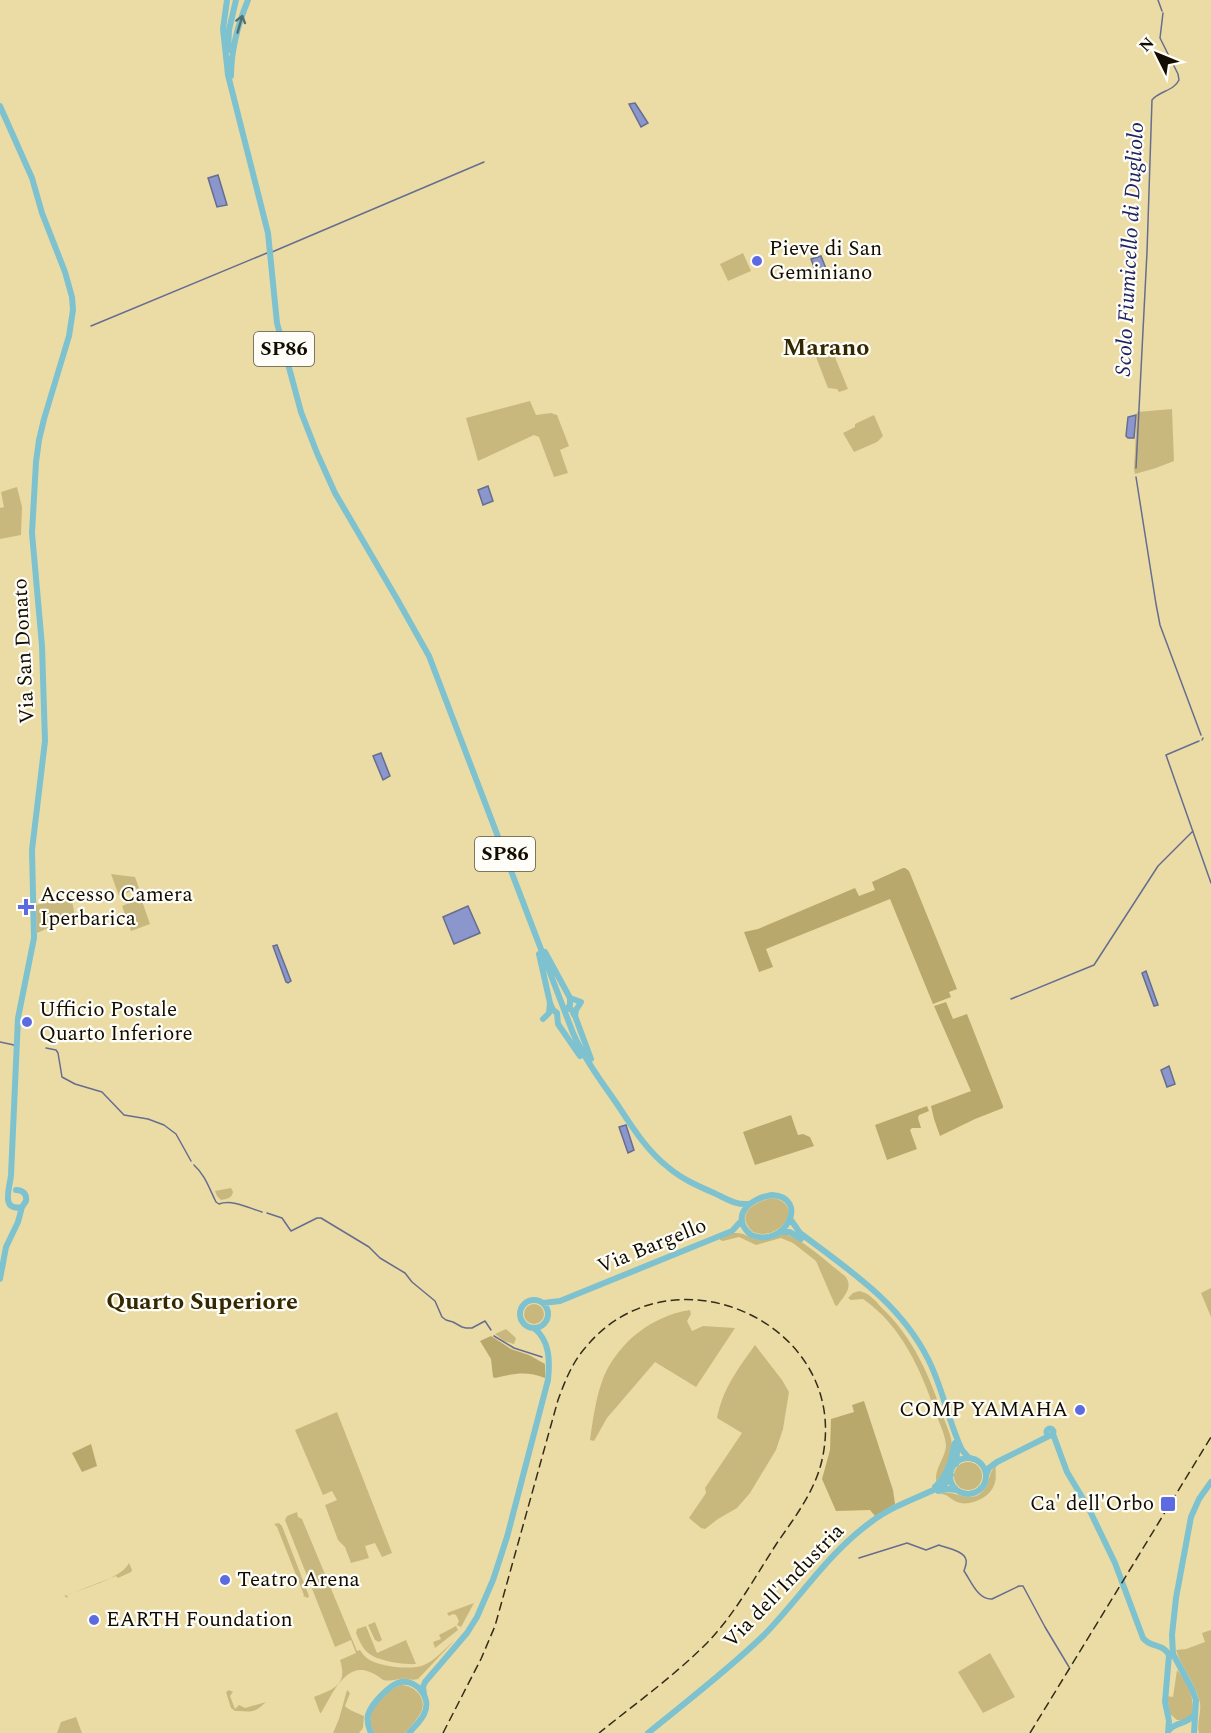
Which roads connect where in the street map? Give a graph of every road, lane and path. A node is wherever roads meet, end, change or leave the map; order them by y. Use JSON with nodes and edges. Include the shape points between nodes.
{"nodes":[{"id":1,"x":227,"y":0,"type":"edge"},
{"id":2,"x":236,"y":0,"type":"edge"},
{"id":3,"x":248,"y":0,"type":"edge"},
{"id":4,"x":228,"y":75,"type":"junction"},
{"id":5,"x":232,"y":91,"type":"junction"},
{"id":6,"x":0,"y":106,"type":"edge"},
{"id":7,"x":536,"y":936,"type":"junction"},
{"id":8,"x":570,"y":998,"type":"junction"},
{"id":9,"x":550,"y":1003,"type":"junction"},
{"id":10,"x":575,"y":1016,"type":"junction"},
{"id":11,"x":558,"y":1024,"type":"junction"},
{"id":12,"x":605,"y":1088,"type":"junction"},
{"id":13,"x":11,"y":1175,"type":"junction"},
{"id":14,"x":16,"y":1190,"type":"junction"},
{"id":15,"x":9,"y":1194,"type":"junction"},
{"id":16,"x":732,"y":1202,"type":"junction"},
{"id":17,"x":748,"y":1204,"type":"junction"},
{"id":18,"x":12,"y":1207,"type":"junction"},
{"id":19,"x":22,"y":1207,"type":"junction"},
{"id":20,"x":742,"y":1217,"type":"junction"},
{"id":21,"x":790,"y":1220,"type":"junction"},
{"id":22,"x":16,"y":1226,"type":"junction"},
{"id":23,"x":732,"y":1231,"type":"junction"},
{"id":24,"x":780,"y":1232,"type":"junction"},
{"id":25,"x":748,"y":1233,"type":"junction"},
{"id":26,"x":0,"y":1279,"type":"edge"},
{"id":27,"x":560,"y":1301,"type":"junction"},
{"id":28,"x":543,"y":1303,"type":"junction"},
{"id":29,"x":548,"y":1312,"type":"junction"},
{"id":30,"x":545,"y":1323,"type":"junction"},
{"id":31,"x":534,"y":1328,"type":"junction"},
{"id":32,"x":544,"y":1340,"type":"junction"},
{"id":33,"x":1051,"y":1436,"type":"junction"},
{"id":34,"x":954,"y":1440,"type":"junction"},
{"id":35,"x":975,"y":1460,"type":"junction"},
{"id":36,"x":956,"y":1464,"type":"junction"},
{"id":37,"x":951,"y":1475,"type":"junction"},
{"id":38,"x":986,"y":1476,"type":"junction"},
{"id":39,"x":1211,"y":1482,"type":"edge"},
{"id":40,"x":957,"y":1490,"type":"junction"},
{"id":41,"x":930,"y":1491,"type":"junction"},
{"id":42,"x":488,"y":1592,"type":"junction"},
{"id":43,"x":411,"y":1683,"type":"junction"},
{"id":44,"x":424,"y":1694,"type":"junction"},
{"id":45,"x":1195,"y":1714,"type":"junction"},
{"id":46,"x":1168,"y":1716,"type":"junction"},
{"id":47,"x":368,"y":1724,"type":"junction"},
{"id":48,"x":1181,"y":1724,"type":"junction"},
{"id":49,"x":363,"y":1733,"type":"edge"},
{"id":50,"x":371,"y":1733,"type":"edge"},
{"id":51,"x":409,"y":1733,"type":"edge"},
{"id":52,"x":648,"y":1733,"type":"edge"},
{"id":53,"x":654,"y":1733,"type":"edge"},
{"id":54,"x":1168,"y":1733,"type":"edge"},
{"id":55,"x":1194,"y":1733,"type":"edge"}],
"edges":[{"from":1,"to":4,"type":"main road","via":[[223,29]]},
{"from":2,"to":4,"type":"main road","number":"SP86","via":[[229,30]]},
{"from":5,"to":3,"type":"main road","one_way":true,"via":[[231,59]]},
{"from":4,"to":5,"type":"main road","number":"SP86"},
{"from":5,"to":7,"type":"main road","number":"SP86","via":[[270,252],[277,323],[301,412],[335,493],[429,656]]},
{"from":6,"to":13,"type":"main road","name":"Via San Donato","via":[[32,178],[65,272],[73,310],[36,462],[32,532],[45,741],[32,850],[34,938],[18,1018]]},
{"from":7,"to":8,"type":"main road"},
{"from":7,"to":9,"type":"main road"},
{"from":7,"to":12,"type":"main road","number":"SP86","via":[[581,1051]]},
{"from":8,"to":10,"type":"main road","via":[[568,1008]]},
{"from":8,"to":10,"type":"main road","via":[[581,1002]]},
{"from":9,"to":11,"type":"main road"},
{"from":9,"to":11,"type":"main road","via":[[550,1011],[543,1019]]},
{"from":10,"to":12,"type":"main road"},
{"from":11,"to":12,"type":"main road"},
{"from":12,"to":16,"type":"main road","number":"SP86","via":[[660,1161],[685,1179]]},
{"from":13,"to":14,"type":"main road","name":"Via San Donato"},
{"from":13,"to":15,"type":"main road","name":"Via San Donato"},
{"from":14,"to":15,"type":"main road"},
{"from":14,"to":19,"type":"main road","via":[[26,1196]]},
{"from":15,"to":18,"type":"main road"},
{"from":16,"to":17,"type":"main road","number":"SP86"},
{"from":16,"to":20,"type":"main road","number":"SP86"},
{"from":17,"to":20,"type":"main road"},
{"from":17,"to":21,"type":"main road","via":[[767,1196],[781,1197],[791,1208]]},
{"from":18,"to":19,"type":"main road"},
{"from":18,"to":22,"type":"main road","via":[[17,1213]]},
{"from":19,"to":22,"type":"main road"},
{"from":20,"to":23,"type":"main road","name":"Via Bargello"},
{"from":20,"to":25,"type":"main road"},
{"from":21,"to":24,"type":"main road"},
{"from":21,"to":35,"type":"main road","via":[[800,1233],[877,1293],[908,1327],[932,1368],[962,1450]]},
{"from":22,"to":26,"type":"main road","via":[[6,1247]]},
{"from":23,"to":25,"type":"main road","name":"Via Bargello"},
{"from":23,"to":27,"type":"main road","name":"Via Bargello"},
{"from":24,"to":25,"type":"main road","via":[[764,1238]]},
{"from":24,"to":34,"type":"main road","via":[[797,1235],[864,1286],[893,1314],[928,1369]]},
{"from":27,"to":28,"type":"main road"},
{"from":27,"to":29,"type":"main road"},
{"from":28,"to":29,"type":"main road"},
{"from":28,"to":31,"type":"main road","via":[[532,1300],[520,1311],[521,1320]]},
{"from":29,"to":30,"type":"main road"},
{"from":30,"to":31,"type":"main road"},
{"from":30,"to":32,"type":"main road"},
{"from":31,"to":32,"type":"main road"},
{"from":32,"to":42,"type":"main road","via":[[549,1365],[546,1391],[507,1537]]},
{"from":33,"to":35,"type":"main road","via":[[992,1461]]},
{"from":33,"to":38,"type":"main road","via":[[997,1462]]},
{"from":33,"to":46,"type":"main road","via":[[1110,1554],[1143,1638],[1148,1644],[1165,1649],[1169,1657],[1165,1699]]},
{"from":34,"to":36,"type":"main road"},
{"from":34,"to":41,"type":"main road","via":[[943,1478]]},
{"from":35,"to":36,"type":"main road","via":[[965,1459]]},
{"from":35,"to":38,"type":"main road"},
{"from":36,"to":37,"type":"main road"},
{"from":37,"to":40,"type":"main road"},
{"from":37,"to":41,"type":"main road","name":"Via dell'Industria","via":[[943,1485]]},
{"from":38,"to":40,"type":"main road","via":[[978,1491],[965,1494]]},
{"from":39,"to":45,"type":"main road","via":[[1191,1517],[1172,1635],[1173,1654],[1195,1696]]},
{"from":40,"to":53,"type":"main road","name":"Via dell'Industria","via":[[939,1491],[894,1511],[866,1529],[757,1647]]},
{"from":41,"to":52,"type":"main road","name":"Via dell'Industria","via":[[890,1509],[857,1532],[752,1646]]},
{"from":42,"to":43,"type":"main road","via":[[452,1648],[424,1678]]},
{"from":42,"to":44,"type":"main road","via":[[467,1633],[425,1682]]},
{"from":43,"to":44,"type":"main road"},
{"from":43,"to":47,"type":"main road","via":[[400,1682],[390,1687],[370,1710]]},
{"from":44,"to":51,"type":"main road","via":[[424,1714]]},
{"from":45,"to":48,"type":"main road"},
{"from":45,"to":55,"type":"main road"},
{"from":46,"to":48,"type":"main road"},
{"from":46,"to":54,"type":"main road"},
{"from":47,"to":49,"type":"main road"},
{"from":47,"to":50,"type":"main road"},
{"from":48,"to":54,"type":"main road"},
{"from":48,"to":55,"type":"main road"}]}
